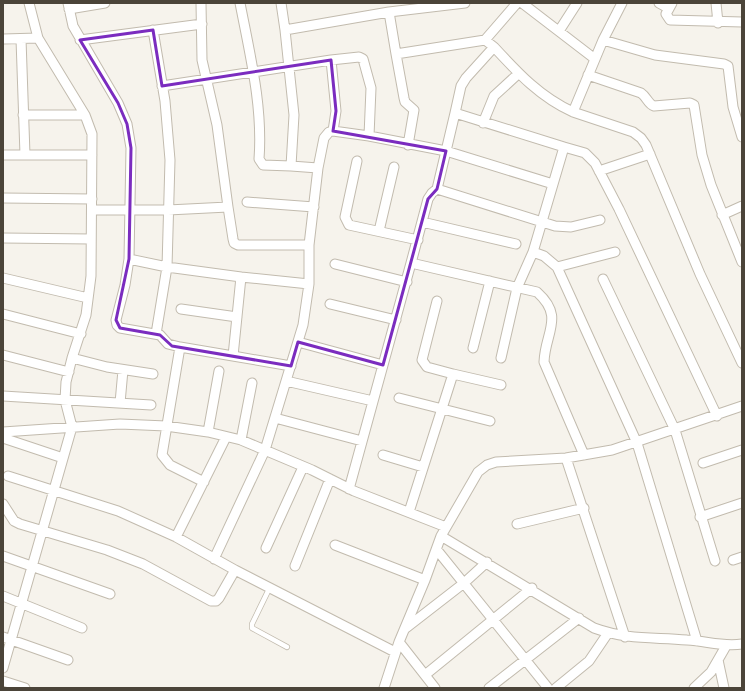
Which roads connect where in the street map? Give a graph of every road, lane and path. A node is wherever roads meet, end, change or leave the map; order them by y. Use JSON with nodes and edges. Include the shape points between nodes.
{"nodes":[{"id":1,"x":29,"y":3,"type":"edge"},
{"id":2,"x":105,"y":3,"type":"edge"},
{"id":3,"x":201,"y":3,"type":"edge"},
{"id":4,"x":240,"y":3,"type":"edge"},
{"id":5,"x":280,"y":3,"type":"edge"},
{"id":6,"x":465,"y":3,"type":"edge"},
{"id":7,"x":517,"y":3,"type":"edge"},
{"id":8,"x":522,"y":3,"type":"edge"},
{"id":9,"x":577,"y":3,"type":"edge"},
{"id":10,"x":622,"y":3,"type":"edge"},
{"id":11,"x":659,"y":3,"type":"edge"},
{"id":12,"x":716,"y":3,"type":"edge"},
{"id":13,"x":69,"y":6,"type":"edge"},
{"id":14,"x":670,"y":6,"type":"edge"},
{"id":15,"x":389,"y":12,"type":"junction"},
{"id":16,"x":742,"y":22,"type":"edge"},
{"id":17,"x":718,"y":23,"type":"junction"},
{"id":18,"x":202,"y":24,"type":"junction"},
{"id":19,"x":153,"y":30,"type":"junction"},
{"id":20,"x":285,"y":30,"type":"junction"},
{"id":21,"x":560,"y":31,"type":"junction"},
{"id":22,"x":21,"y":38,"type":"junction"},
{"id":23,"x":38,"y":38,"type":"junction"},
{"id":24,"x":3,"y":39,"type":"edge"},
{"id":25,"x":80,"y":40,"type":"junction"},
{"id":26,"x":485,"y":40,"type":"junction"},
{"id":27,"x":603,"y":40,"type":"junction"},
{"id":28,"x":494,"y":48,"type":"junction"},
{"id":29,"x":396,"y":54,"type":"junction"},
{"id":30,"x":595,"y":59,"type":"junction"},
{"id":31,"x":331,"y":60,"type":"junction"},
{"id":32,"x":289,"y":67,"type":"junction"},
{"id":33,"x":253,"y":73,"type":"junction"},
{"id":34,"x":518,"y":74,"type":"junction"},
{"id":35,"x":588,"y":75,"type":"junction"},
{"id":36,"x":206,"y":79,"type":"junction"},
{"id":37,"x":162,"y":86,"type":"junction"},
{"id":38,"x":573,"y":112,"type":"junction"},
{"id":39,"x":454,"y":113,"type":"junction"},
{"id":40,"x":23,"y":115,"type":"junction"},
{"id":41,"x":85,"y":115,"type":"junction"},
{"id":42,"x":483,"y":123,"type":"junction"},
{"id":43,"x":333,"y":130,"type":"junction"},
{"id":44,"x":369,"y":136,"type":"junction"},
{"id":45,"x":742,"y":137,"type":"edge"},
{"id":46,"x":408,"y":145,"type":"junction"},
{"id":47,"x":564,"y":147,"type":"junction"},
{"id":48,"x":446,"y":151,"type":"junction"},
{"id":49,"x":92,"y":154,"type":"junction"},
{"id":50,"x":650,"y":154,"type":"junction"},
{"id":51,"x":3,"y":155,"type":"edge"},
{"id":52,"x":25,"y":155,"type":"junction"},
{"id":53,"x":357,"y":161,"type":"dead end"},
{"id":54,"x":291,"y":166,"type":"junction"},
{"id":55,"x":394,"y":167,"type":"dead end"},
{"id":56,"x":318,"y":168,"type":"junction"},
{"id":57,"x":599,"y":171,"type":"junction"},
{"id":58,"x":553,"y":184,"type":"junction"},
{"id":59,"x":437,"y":189,"type":"junction"},
{"id":60,"x":3,"y":198,"type":"edge"},
{"id":61,"x":92,"y":199,"type":"junction"},
{"id":62,"x":247,"y":202,"type":"dead end"},
{"id":63,"x":742,"y":206,"type":"edge"},
{"id":64,"x":228,"y":207,"type":"junction"},
{"id":65,"x":314,"y":207,"type":"junction"},
{"id":66,"x":92,"y":210,"type":"junction"},
{"id":67,"x":168,"y":210,"type":"junction"},
{"id":68,"x":130,"y":211,"type":"junction"},
{"id":69,"x":722,"y":215,"type":"junction"},
{"id":70,"x":600,"y":220,"type":"dead end"},
{"id":71,"x":422,"y":222,"type":"junction"},
{"id":72,"x":542,"y":223,"type":"junction"},
{"id":73,"x":379,"y":231,"type":"junction"},
{"id":74,"x":3,"y":238,"type":"edge"},
{"id":75,"x":92,"y":239,"type":"junction"},
{"id":76,"x":418,"y":240,"type":"junction"},
{"id":77,"x":516,"y":244,"type":"dead end"},
{"id":78,"x":309,"y":245,"type":"junction"},
{"id":79,"x":533,"y":252,"type":"junction"},
{"id":80,"x":615,"y":252,"type":"dead end"},
{"id":81,"x":129,"y":259,"type":"junction"},
{"id":82,"x":742,"y":262,"type":"edge"},
{"id":83,"x":411,"y":263,"type":"junction"},
{"id":84,"x":335,"y":264,"type":"dead end"},
{"id":85,"x":168,"y":267,"type":"junction"},
{"id":86,"x":557,"y":267,"type":"junction"},
{"id":87,"x":241,"y":277,"type":"junction"},
{"id":88,"x":3,"y":278,"type":"edge"},
{"id":89,"x":603,"y":279,"type":"dead end"},
{"id":90,"x":490,"y":281,"type":"junction"},
{"id":91,"x":407,"y":282,"type":"junction"},
{"id":92,"x":309,"y":284,"type":"junction"},
{"id":93,"x":518,"y":288,"type":"junction"},
{"id":94,"x":88,"y":298,"type":"junction"},
{"id":95,"x":437,"y":302,"type":"dead end"},
{"id":96,"x":330,"y":304,"type":"dead end"},
{"id":97,"x":181,"y":309,"type":"dead end"},
{"id":98,"x":3,"y":314,"type":"edge"},
{"id":99,"x":237,"y":317,"type":"junction"},
{"id":100,"x":396,"y":320,"type":"junction"},
{"id":101,"x":81,"y":334,"type":"junction"},
{"id":102,"x":156,"y":334,"type":"junction"},
{"id":103,"x":298,"y":342,"type":"junction"},
{"id":104,"x":180,"y":347,"type":"junction"},
{"id":105,"x":473,"y":348,"type":"dead end"},
{"id":106,"x":3,"y":355,"type":"edge"},
{"id":107,"x":233,"y":356,"type":"junction"},
{"id":108,"x":72,"y":358,"type":"junction"},
{"id":109,"x":501,"y":358,"type":"dead end"},
{"id":110,"x":742,"y":364,"type":"edge"},
{"id":111,"x":383,"y":365,"type":"junction"},
{"id":112,"x":291,"y":366,"type":"junction"},
{"id":113,"x":123,"y":370,"type":"junction"},
{"id":114,"x":219,"y":371,"type":"dead end"},
{"id":115,"x":69,"y":372,"type":"junction"},
{"id":116,"x":153,"y":374,"type":"dead end"},
{"id":117,"x":453,"y":374,"type":"junction"},
{"id":118,"x":286,"y":381,"type":"junction"},
{"id":119,"x":252,"y":383,"type":"dead end"},
{"id":120,"x":501,"y":385,"type":"dead end"},
{"id":121,"x":3,"y":396,"type":"edge"},
{"id":122,"x":399,"y":398,"type":"dead end"},
{"id":123,"x":65,"y":400,"type":"junction"},
{"id":124,"x":373,"y":401,"type":"junction"},
{"id":125,"x":120,"y":403,"type":"junction"},
{"id":126,"x":151,"y":405,"type":"dead end"},
{"id":127,"x":742,"y":406,"type":"edge"},
{"id":128,"x":442,"y":410,"type":"junction"},
{"id":129,"x":717,"y":416,"type":"junction"},
{"id":130,"x":275,"y":418,"type":"junction"},
{"id":131,"x":490,"y":420,"type":"dead end"},
{"id":132,"x":166,"y":426,"type":"junction"},
{"id":133,"x":72,"y":427,"type":"junction"},
{"id":134,"x":674,"y":430,"type":"junction"},
{"id":135,"x":3,"y":432,"type":"edge"},
{"id":136,"x":208,"y":432,"type":"junction"},
{"id":137,"x":226,"y":437,"type":"junction"},
{"id":138,"x":3,"y":438,"type":"edge"},
{"id":139,"x":241,"y":440,"type":"junction"},
{"id":140,"x":362,"y":440,"type":"junction"},
{"id":141,"x":637,"y":443,"type":"junction"},
{"id":142,"x":265,"y":450,"type":"junction"},
{"id":143,"x":742,"y":450,"type":"edge"},
{"id":144,"x":383,"y":455,"type":"dead end"},
{"id":145,"x":584,"y":455,"type":"junction"},
{"id":146,"x":63,"y":458,"type":"junction"},
{"id":147,"x":566,"y":458,"type":"junction"},
{"id":148,"x":703,"y":463,"type":"dead end"},
{"id":149,"x":303,"y":467,"type":"junction"},
{"id":150,"x":423,"y":467,"type":"junction"},
{"id":151,"x":8,"y":476,"type":"dead end"},
{"id":152,"x":330,"y":479,"type":"junction"},
{"id":153,"x":204,"y":482,"type":"junction"},
{"id":154,"x":349,"y":489,"type":"junction"},
{"id":155,"x":54,"y":491,"type":"junction"},
{"id":156,"x":742,"y":502,"type":"edge"},
{"id":157,"x":3,"y":504,"type":"edge"},
{"id":158,"x":584,"y":508,"type":"junction"},
{"id":159,"x":409,"y":512,"type":"junction"},
{"id":160,"x":700,"y":518,"type":"junction"},
{"id":161,"x":517,"y":524,"type":"dead end"},
{"id":162,"x":446,"y":527,"type":"junction"},
{"id":163,"x":42,"y":531,"type":"junction"},
{"id":164,"x":441,"y":536,"type":"junction"},
{"id":165,"x":176,"y":537,"type":"junction"},
{"id":166,"x":335,"y":545,"type":"dead end"},
{"id":167,"x":266,"y":548,"type":"dead end"},
{"id":168,"x":437,"y":550,"type":"junction"},
{"id":169,"x":3,"y":556,"type":"edge"},
{"id":170,"x":214,"y":559,"type":"junction"},
{"id":171,"x":714,"y":561,"type":"dead end"},
{"id":172,"x":487,"y":562,"type":"junction"},
{"id":173,"x":295,"y":566,"type":"dead end"},
{"id":174,"x":31,"y":567,"type":"junction"},
{"id":175,"x":235,"y":570,"type":"junction"},
{"id":176,"x":425,"y":580,"type":"junction"},
{"id":177,"x":464,"y":583,"type":"junction"},
{"id":178,"x":270,"y":587,"type":"junction"},
{"id":179,"x":532,"y":588,"type":"junction"},
{"id":180,"x":110,"y":594,"type":"dead end"},
{"id":181,"x":3,"y":596,"type":"edge"},
{"id":182,"x":21,"y":603,"type":"junction"},
{"id":183,"x":579,"y":618,"type":"junction"},
{"id":184,"x":494,"y":619,"type":"junction"},
{"id":185,"x":82,"y":628,"type":"dead end"},
{"id":186,"x":404,"y":629,"type":"junction"},
{"id":187,"x":608,"y":633,"type":"junction"},
{"id":188,"x":625,"y":637,"type":"junction"},
{"id":189,"x":6,"y":639,"type":"edge"},
{"id":190,"x":697,"y":640,"type":"junction"},
{"id":191,"x":399,"y":642,"type":"junction"},
{"id":192,"x":742,"y":644,"type":"edge"},
{"id":193,"x":726,"y":646,"type":"junction"},
{"id":194,"x":287,"y":647,"type":"dead end"},
{"id":195,"x":395,"y":652,"type":"junction"},
{"id":196,"x":525,"y":658,"type":"junction"},
{"id":197,"x":68,"y":660,"type":"dead end"},
{"id":198,"x":718,"y":660,"type":"junction"},
{"id":199,"x":3,"y":668,"type":"edge"},
{"id":200,"x":425,"y":675,"type":"junction"},
{"id":201,"x":3,"y":680,"type":"edge"},
{"id":202,"x":24,"y":688,"type":"edge"},
{"id":203,"x":384,"y":688,"type":"edge"},
{"id":204,"x":435,"y":688,"type":"edge"},
{"id":205,"x":489,"y":688,"type":"edge"},
{"id":206,"x":548,"y":688,"type":"edge"},
{"id":207,"x":556,"y":688,"type":"edge"},
{"id":208,"x":694,"y":688,"type":"edge"},
{"id":209,"x":724,"y":688,"type":"edge"}],
"edges":[{"from":1,"to":23,"type":"street"},
{"from":2,"to":13,"type":"street"},
{"from":3,"to":18,"type":"street"},
{"from":4,"to":33,"type":"street"},
{"from":5,"to":20,"type":"street"},
{"from":6,"to":15,"type":"street"},
{"from":7,"to":26,"type":"street"},
{"from":8,"to":21,"type":"street"},
{"from":9,"to":21,"type":"street"},
{"from":10,"to":27,"type":"street"},
{"from":11,"to":14,"type":"street"},
{"from":12,"to":17,"type":"street"},
{"from":13,"to":25,"type":"street","via":[[73,26]]},
{"from":14,"to":17,"type":"street","via":[[666,14],[670,20]]},
{"from":15,"to":20,"type":"street"},
{"from":15,"to":29,"type":"street"},
{"from":16,"to":17,"type":"street"},
{"from":18,"to":19,"type":"street"},
{"from":18,"to":36,"type":"street","via":[[202,60]]},
{"from":19,"to":25,"type":"street"},
{"from":19,"to":37,"type":"street"},
{"from":20,"to":32,"type":"street"},
{"from":21,"to":30,"type":"street"},
{"from":22,"to":23,"type":"street"},
{"from":22,"to":24,"type":"street"},
{"from":22,"to":40,"type":"street"},
{"from":23,"to":41,"type":"street"},
{"from":25,"to":68,"type":"street","via":[[118,103],[127,124],[131,148]]},
{"from":26,"to":28,"type":"street"},
{"from":26,"to":29,"type":"street"},
{"from":27,"to":30,"type":"street"},
{"from":27,"to":45,"type":"street","via":[[655,55],[728,66],[734,107]]},
{"from":28,"to":34,"type":"street"},
{"from":28,"to":39,"type":"street","via":[[461,86]]},
{"from":29,"to":46,"type":"street","via":[[405,102],[414,110]]},
{"from":30,"to":35,"type":"street"},
{"from":31,"to":32,"type":"street"},
{"from":31,"to":43,"type":"street","via":[[336,111]]},
{"from":31,"to":44,"type":"street","via":[[359,57],[366,63],[371,88]]},
{"from":32,"to":33,"type":"street"},
{"from":32,"to":54,"type":"street","via":[[294,115]]},
{"from":33,"to":36,"type":"street"},
{"from":33,"to":54,"type":"street","via":[[259,120],[260,163]]},
{"from":34,"to":38,"type":"street","via":[[556,104]]},
{"from":34,"to":42,"type":"street","via":[[494,96]]},
{"from":35,"to":38,"type":"street"},
{"from":35,"to":69,"type":"street","via":[[641,93],[654,106],[690,103],[694,105],[702,156]]},
{"from":36,"to":37,"type":"street"},
{"from":36,"to":64,"type":"street","via":[[217,124]]},
{"from":37,"to":67,"type":"street","via":[[170,160]]},
{"from":38,"to":50,"type":"street","via":[[633,132],[641,138]]},
{"from":39,"to":42,"type":"street"},
{"from":39,"to":48,"type":"street"},
{"from":40,"to":41,"type":"street"},
{"from":40,"to":52,"type":"street"},
{"from":41,"to":49,"type":"street","via":[[92,134]]},
{"from":42,"to":47,"type":"street"},
{"from":43,"to":44,"type":"street"},
{"from":43,"to":56,"type":"street","via":[[324,138]]},
{"from":44,"to":46,"type":"street"},
{"from":46,"to":48,"type":"street"},
{"from":47,"to":57,"type":"street","via":[[585,153]]},
{"from":47,"to":58,"type":"street"},
{"from":48,"to":58,"type":"street"},
{"from":48,"to":59,"type":"street"},
{"from":49,"to":52,"type":"street"},
{"from":49,"to":61,"type":"street"},
{"from":50,"to":57,"type":"street"},
{"from":50,"to":110,"type":"street","via":[[700,274]]},
{"from":51,"to":52,"type":"street"},
{"from":53,"to":73,"type":"street","via":[[346,222],[349,225]]},
{"from":54,"to":56,"type":"street"},
{"from":55,"to":73,"type":"street"},
{"from":56,"to":65,"type":"street"},
{"from":57,"to":129,"type":"street"},
{"from":58,"to":72,"type":"street"},
{"from":59,"to":71,"type":"street","via":[[428,199]]},
{"from":59,"to":72,"type":"street"},
{"from":60,"to":61,"type":"street"},
{"from":61,"to":66,"type":"street"},
{"from":62,"to":65,"type":"street"},
{"from":63,"to":69,"type":"street"},
{"from":64,"to":67,"type":"street"},
{"from":64,"to":78,"type":"street","via":[[234,243],[238,245]]},
{"from":65,"to":78,"type":"street"},
{"from":66,"to":68,"type":"street"},
{"from":66,"to":75,"type":"street"},
{"from":67,"to":68,"type":"street"},
{"from":67,"to":85,"type":"street"},
{"from":68,"to":81,"type":"street"},
{"from":69,"to":82,"type":"street"},
{"from":70,"to":72,"type":"street","via":[[564,227]]},
{"from":71,"to":76,"type":"street"},
{"from":71,"to":77,"type":"street"},
{"from":72,"to":79,"type":"street"},
{"from":73,"to":76,"type":"street"},
{"from":74,"to":75,"type":"street"},
{"from":75,"to":94,"type":"street"},
{"from":76,"to":83,"type":"street"},
{"from":78,"to":92,"type":"street"},
{"from":79,"to":86,"type":"street","via":[[544,256]]},
{"from":79,"to":93,"type":"street"},
{"from":80,"to":86,"type":"street"},
{"from":81,"to":85,"type":"street"},
{"from":81,"to":102,"type":"street","via":[[117,325],[120,328]]},
{"from":83,"to":90,"type":"street"},
{"from":83,"to":91,"type":"street"},
{"from":84,"to":91,"type":"street"},
{"from":85,"to":87,"type":"street"},
{"from":85,"to":102,"type":"street"},
{"from":86,"to":141,"type":"street"},
{"from":87,"to":92,"type":"street"},
{"from":87,"to":99,"type":"street"},
{"from":88,"to":94,"type":"street"},
{"from":89,"to":134,"type":"street"},
{"from":90,"to":93,"type":"street"},
{"from":90,"to":105,"type":"street"},
{"from":91,"to":100,"type":"street"},
{"from":92,"to":103,"type":"street"},
{"from":93,"to":109,"type":"street"},
{"from":93,"to":145,"type":"street","via":[[536,292],[549,305],[552,320],[544,362]]},
{"from":94,"to":101,"type":"street"},
{"from":95,"to":117,"type":"street","via":[[422,360],[427,367]]},
{"from":96,"to":100,"type":"street"},
{"from":97,"to":99,"type":"street"},
{"from":98,"to":101,"type":"street"},
{"from":99,"to":107,"type":"street"},
{"from":100,"to":111,"type":"street"},
{"from":101,"to":108,"type":"street"},
{"from":102,"to":104,"type":"street","via":[[168,344]]},
{"from":103,"to":111,"type":"street"},
{"from":103,"to":112,"type":"street"},
{"from":104,"to":107,"type":"street"},
{"from":104,"to":132,"type":"street"},
{"from":106,"to":115,"type":"street"},
{"from":107,"to":112,"type":"street"},
{"from":108,"to":113,"type":"street"},
{"from":108,"to":115,"type":"street"},
{"from":111,"to":124,"type":"street"},
{"from":112,"to":118,"type":"street"},
{"from":113,"to":116,"type":"street"},
{"from":113,"to":125,"type":"street"},
{"from":114,"to":136,"type":"street"},
{"from":115,"to":123,"type":"street"},
{"from":117,"to":120,"type":"street"},
{"from":117,"to":128,"type":"street"},
{"from":118,"to":124,"type":"street"},
{"from":118,"to":130,"type":"street"},
{"from":119,"to":139,"type":"street"},
{"from":121,"to":123,"type":"street"},
{"from":122,"to":128,"type":"street"},
{"from":123,"to":125,"type":"street"},
{"from":123,"to":133,"type":"street"},
{"from":124,"to":140,"type":"street"},
{"from":125,"to":126,"type":"street"},
{"from":127,"to":129,"type":"street"},
{"from":128,"to":131,"type":"street"},
{"from":128,"to":150,"type":"street"},
{"from":129,"to":134,"type":"street"},
{"from":130,"to":140,"type":"street"},
{"from":130,"to":142,"type":"street"},
{"from":132,"to":133,"type":"street","via":[[120,424]]},
{"from":132,"to":136,"type":"street"},
{"from":132,"to":153,"type":"street","via":[[162,455],[166,461]]},
{"from":133,"to":135,"type":"street"},
{"from":133,"to":146,"type":"street"},
{"from":134,"to":141,"type":"street"},
{"from":134,"to":160,"type":"street"},
{"from":136,"to":137,"type":"street"},
{"from":137,"to":139,"type":"street"},
{"from":137,"to":153,"type":"street"},
{"from":138,"to":146,"type":"street"},
{"from":139,"to":142,"type":"street"},
{"from":140,"to":154,"type":"street"},
{"from":141,"to":145,"type":"street"},
{"from":141,"to":190,"type":"street"},
{"from":142,"to":149,"type":"street"},
{"from":142,"to":170,"type":"street"},
{"from":143,"to":148,"type":"street"},
{"from":144,"to":150,"type":"street"},
{"from":145,"to":147,"type":"street"},
{"from":146,"to":155,"type":"street"},
{"from":147,"to":158,"type":"street"},
{"from":147,"to":162,"type":"street","via":[[496,462],[487,465],[478,472]]},
{"from":149,"to":152,"type":"street"},
{"from":149,"to":167,"type":"street"},
{"from":150,"to":159,"type":"street"},
{"from":151,"to":155,"type":"street"},
{"from":152,"to":154,"type":"street"},
{"from":152,"to":173,"type":"street"},
{"from":153,"to":165,"type":"street"},
{"from":154,"to":159,"type":"street"},
{"from":155,"to":163,"type":"street"},
{"from":155,"to":165,"type":"street","via":[[118,511]]},
{"from":156,"to":160,"type":"street"},
{"from":157,"to":163,"type":"street","via":[[14,521]]},
{"from":158,"to":161,"type":"street"},
{"from":158,"to":188,"type":"street"},
{"from":159,"to":162,"type":"street"},
{"from":160,"to":171,"type":"street"},
{"from":162,"to":164,"type":"street"},
{"from":163,"to":174,"type":"street"},
{"from":163,"to":175,"type":"street","via":[[107,550],[143,564],[211,601],[219,598]]},
{"from":164,"to":168,"type":"street"},
{"from":164,"to":172,"type":"street"},
{"from":165,"to":170,"type":"street"},
{"from":166,"to":176,"type":"street"},
{"from":168,"to":176,"type":"street"},
{"from":168,"to":177,"type":"street"},
{"from":169,"to":174,"type":"street"},
{"from":170,"to":175,"type":"street"},
{"from":172,"to":177,"type":"street"},
{"from":172,"to":179,"type":"street"},
{"from":174,"to":180,"type":"street"},
{"from":174,"to":182,"type":"street"},
{"from":175,"to":178,"type":"street"},
{"from":176,"to":186,"type":"street"},
{"from":177,"to":184,"type":"street"},
{"from":177,"to":186,"type":"street"},
{"from":178,"to":194,"type":"lane","via":[[252,628]]},
{"from":178,"to":195,"type":"street"},
{"from":179,"to":183,"type":"street"},
{"from":179,"to":184,"type":"street"},
{"from":181,"to":182,"type":"street"},
{"from":182,"to":185,"type":"street"},
{"from":182,"to":189,"type":"street"},
{"from":183,"to":187,"type":"street"},
{"from":183,"to":196,"type":"street"},
{"from":184,"to":196,"type":"street"},
{"from":184,"to":200,"type":"street"},
{"from":186,"to":191,"type":"street"},
{"from":187,"to":188,"type":"street"},
{"from":187,"to":207,"type":"street","via":[[589,661]]},
{"from":188,"to":190,"type":"street"},
{"from":189,"to":197,"type":"street"},
{"from":189,"to":199,"type":"street"},
{"from":190,"to":193,"type":"street"},
{"from":191,"to":195,"type":"street"},
{"from":191,"to":200,"type":"street"},
{"from":192,"to":193,"type":"street"},
{"from":193,"to":198,"type":"street"},
{"from":195,"to":203,"type":"street"},
{"from":196,"to":205,"type":"street"},
{"from":196,"to":206,"type":"street"},
{"from":198,"to":208,"type":"street","via":[[711,672]]},
{"from":198,"to":209,"type":"street"},
{"from":200,"to":204,"type":"street"},
{"from":201,"to":202,"type":"street"}]}
